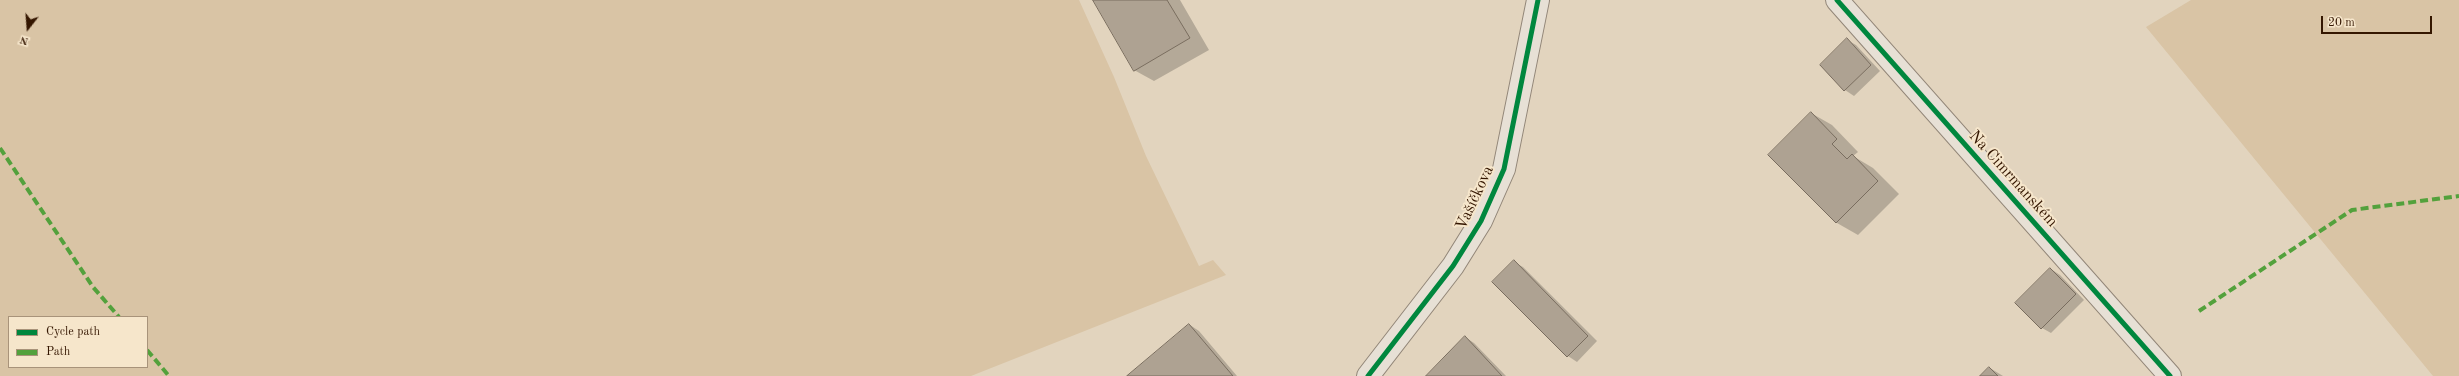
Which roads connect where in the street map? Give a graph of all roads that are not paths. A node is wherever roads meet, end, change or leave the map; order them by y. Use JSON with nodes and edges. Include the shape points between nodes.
{"nodes":[{"id":1,"x":1538,"y":0,"type":"edge"},
{"id":2,"x":1837,"y":0,"type":"edge"},
{"id":3,"x":1368,"y":376,"type":"edge"},
{"id":4,"x":2170,"y":376,"type":"edge"}],
"edges":[{"from":1,"to":3,"type":"street","name":"Vašíčkova","via":[[1504,169],[1481,221],[1453,266]]},
{"from":2,"to":4,"type":"street","name":"Na Cimrmanském"}]}
